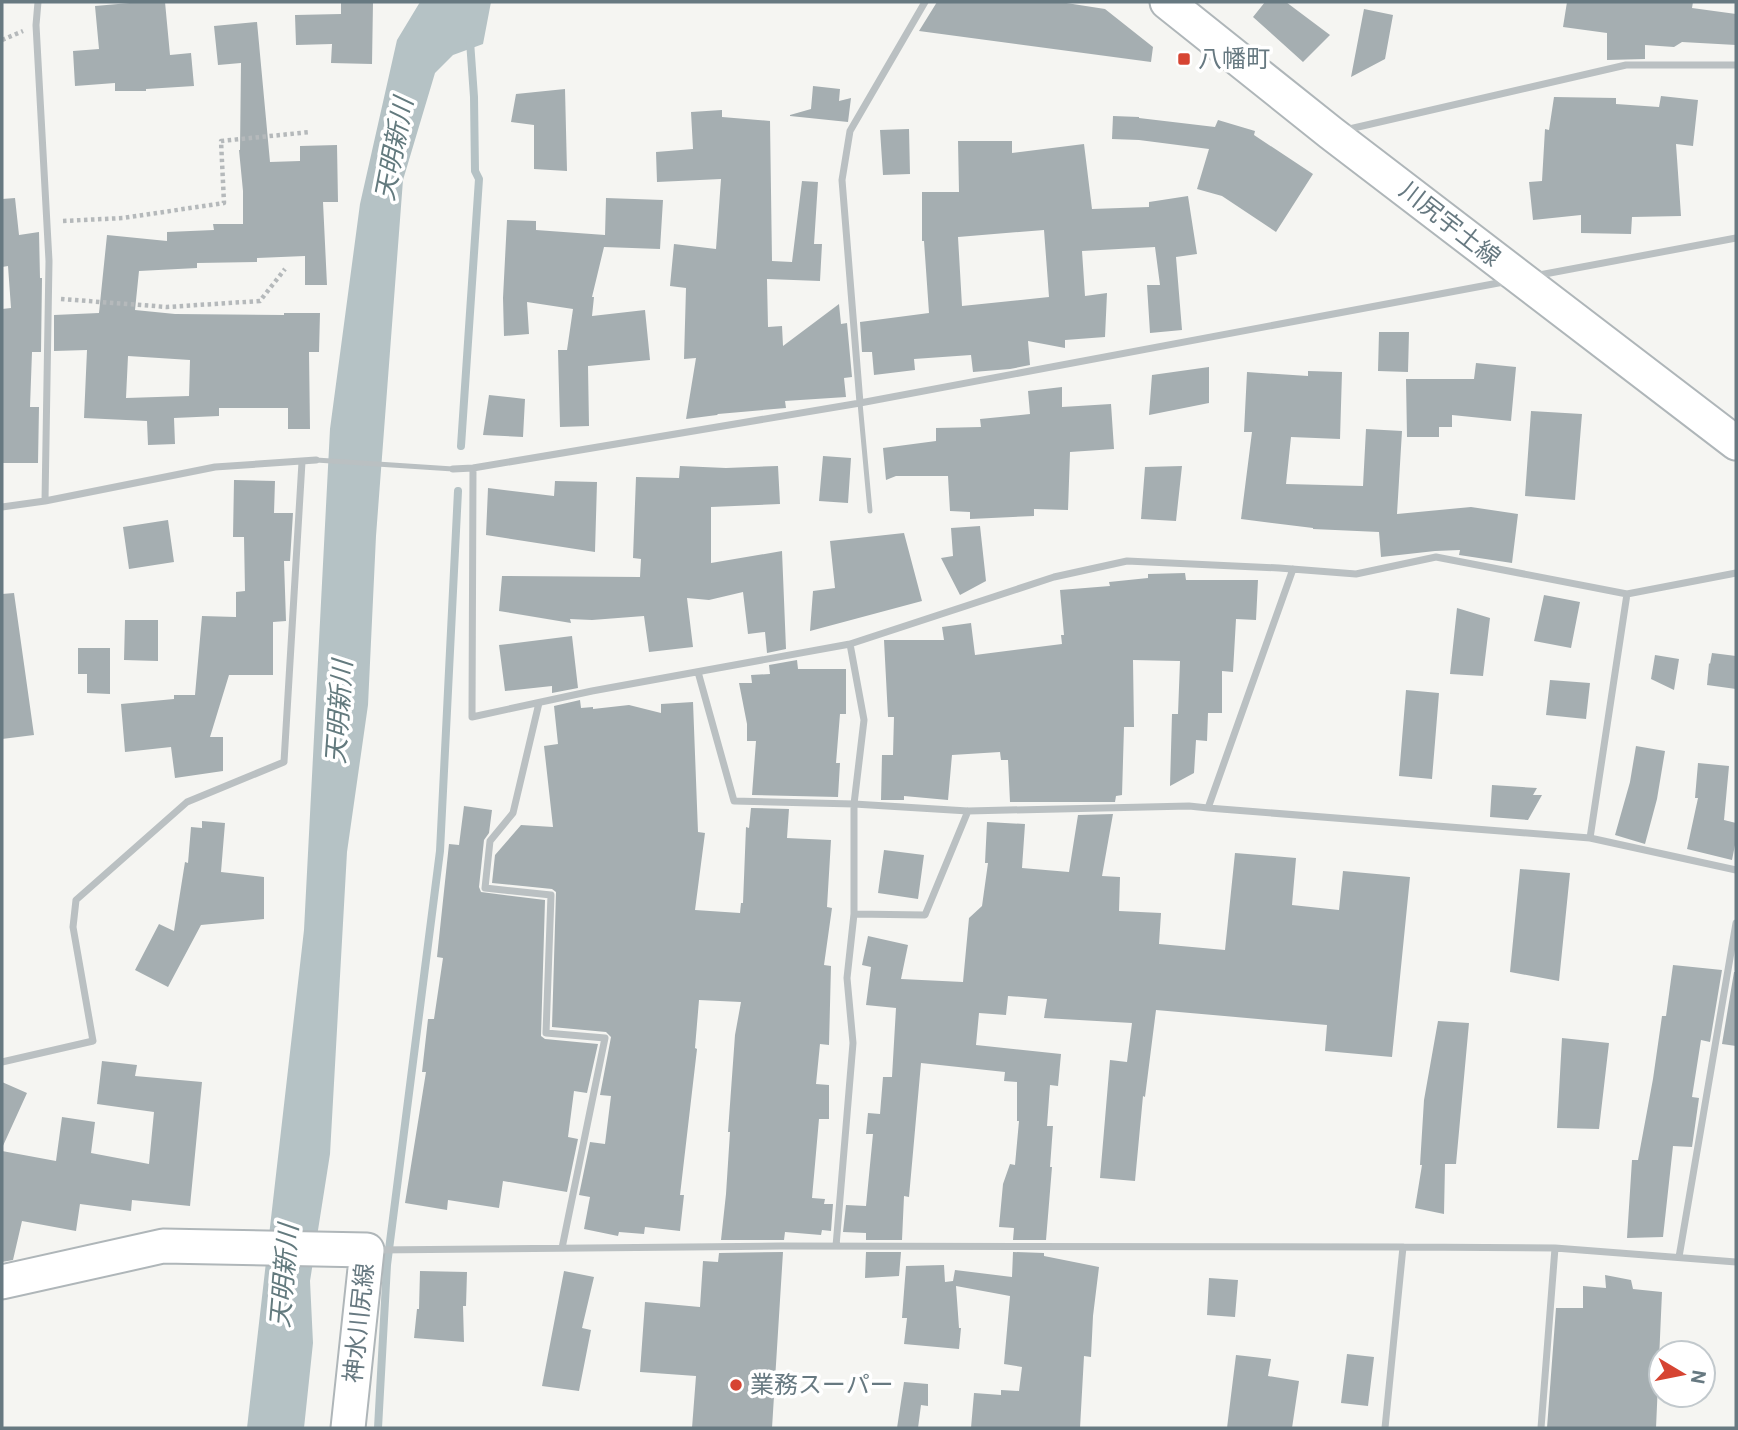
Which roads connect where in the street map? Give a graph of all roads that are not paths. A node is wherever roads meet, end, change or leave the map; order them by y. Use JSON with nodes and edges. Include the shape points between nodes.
{"nodes":[{"id":1,"x":38,"y":2,"type":"edge"},
{"id":2,"x":926,"y":2,"type":"edge"},
{"id":3,"x":1167,"y":2,"type":"edge"},
{"id":4,"x":1736,"y":65,"type":"edge"},
{"id":5,"x":1331,"y":133,"type":"junction"},
{"id":6,"x":1736,"y":238,"type":"edge"},
{"id":7,"x":1521,"y":279,"type":"junction"},
{"id":8,"x":860,"y":403,"type":"junction"},
{"id":9,"x":1736,"y":443,"type":"edge"},
{"id":10,"x":316,"y":460,"type":"joint"},
{"id":11,"x":302,"y":462,"type":"junction"},
{"id":12,"x":473,"y":468,"type":"junction"},
{"id":13,"x":453,"y":469,"type":"joint"},
{"id":14,"x":45,"y":501,"type":"junction"},
{"id":15,"x":2,"y":508,"type":"edge"},
{"id":16,"x":870,"y":511,"type":"dead end"},
{"id":17,"x":1293,"y":569,"type":"junction"},
{"id":18,"x":1736,"y":573,"type":"edge"},
{"id":19,"x":1627,"y":594,"type":"junction"},
{"id":20,"x":850,"y":644,"type":"junction"},
{"id":21,"x":698,"y":672,"type":"junction"},
{"id":22,"x":539,"y":702,"type":"junction"},
{"id":23,"x":854,"y":804,"type":"junction"},
{"id":24,"x":1208,"y":808,"type":"junction"},
{"id":25,"x":968,"y":811,"type":"junction"},
{"id":26,"x":1590,"y":838,"type":"junction"},
{"id":27,"x":1736,"y":870,"type":"edge"},
{"id":28,"x":854,"y":914,"type":"junction"},
{"id":29,"x":1736,"y":923,"type":"edge"},
{"id":30,"x":2,"y":1062,"type":"edge"},
{"id":31,"x":836,"y":1246,"type":"junction"},
{"id":32,"x":1403,"y":1247,"type":"junction"},
{"id":33,"x":562,"y":1248,"type":"junction"},
{"id":34,"x":1555,"y":1248,"type":"junction"},
{"id":35,"x":367,"y":1250,"type":"junction"},
{"id":36,"x":1679,"y":1258,"type":"junction"},
{"id":37,"x":1736,"y":1262,"type":"edge"},
{"id":38,"x":2,"y":1282,"type":"edge"},
{"id":39,"x":348,"y":1428,"type":"edge"},
{"id":40,"x":1385,"y":1428,"type":"edge"},
{"id":41,"x":1541,"y":1428,"type":"edge"}],
"edges":[{"from":1,"to":14,"type":"street","via":[[49,261]]},
{"from":2,"to":8,"type":"street","via":[[850,131],[842,180]]},
{"from":3,"to":5,"type":"main road","name":"川尻宇土線"},
{"from":4,"to":5,"type":"street","via":[[1626,65]]},
{"from":5,"to":7,"type":"main road","name":"川尻宇土線"},
{"from":6,"to":7,"type":"street"},
{"from":7,"to":8,"type":"street"},
{"from":7,"to":9,"type":"main road","name":"川尻宇土線"},
{"from":8,"to":12,"type":"street"},
{"from":8,"to":16,"type":"lane"},
{"from":10,"to":11,"type":"street"},
{"from":10,"to":13,"type":"lane"},
{"from":11,"to":14,"type":"street","via":[[215,467]]},
{"from":11,"to":30,"type":"street","via":[[284,762],[187,802],[76,900],[73,927],[93,1041]]},
{"from":12,"to":13,"type":"street"},
{"from":12,"to":22,"type":"street","via":[[472,717]]},
{"from":14,"to":15,"type":"street"},
{"from":17,"to":19,"type":"street","via":[[1356,574],[1436,557]]},
{"from":17,"to":20,"type":"street","via":[[1127,561],[1054,577]]},
{"from":17,"to":24,"type":"street"},
{"from":18,"to":19,"type":"street"},
{"from":19,"to":26,"type":"street"},
{"from":20,"to":21,"type":"street"},
{"from":20,"to":23,"type":"street","via":[[864,720]]},
{"from":21,"to":22,"type":"street"},
{"from":21,"to":23,"type":"street","via":[[734,801]]},
{"from":22,"to":33,"type":"street","via":[[513,813],[490,841],[485,888],[551,895],[545,1033],[605,1038]]},
{"from":23,"to":25,"type":"street"},
{"from":23,"to":28,"type":"street"},
{"from":24,"to":25,"type":"street"},
{"from":24,"to":26,"type":"street"},
{"from":25,"to":28,"type":"street","via":[[925,915]]},
{"from":26,"to":27,"type":"street"},
{"from":28,"to":31,"type":"street","via":[[847,978],[853,1043]]},
{"from":29,"to":36,"type":"street"},
{"from":31,"to":32,"type":"street"},
{"from":31,"to":33,"type":"street"},
{"from":32,"to":34,"type":"street"},
{"from":32,"to":40,"type":"street"},
{"from":33,"to":35,"type":"street"},
{"from":34,"to":36,"type":"street"},
{"from":34,"to":41,"type":"street"},
{"from":35,"to":38,"type":"main road","name":"神水川尻線","via":[[163,1246]]},
{"from":35,"to":39,"type":"main road","name":"神水川尻線"},
{"from":36,"to":37,"type":"street"}]}
